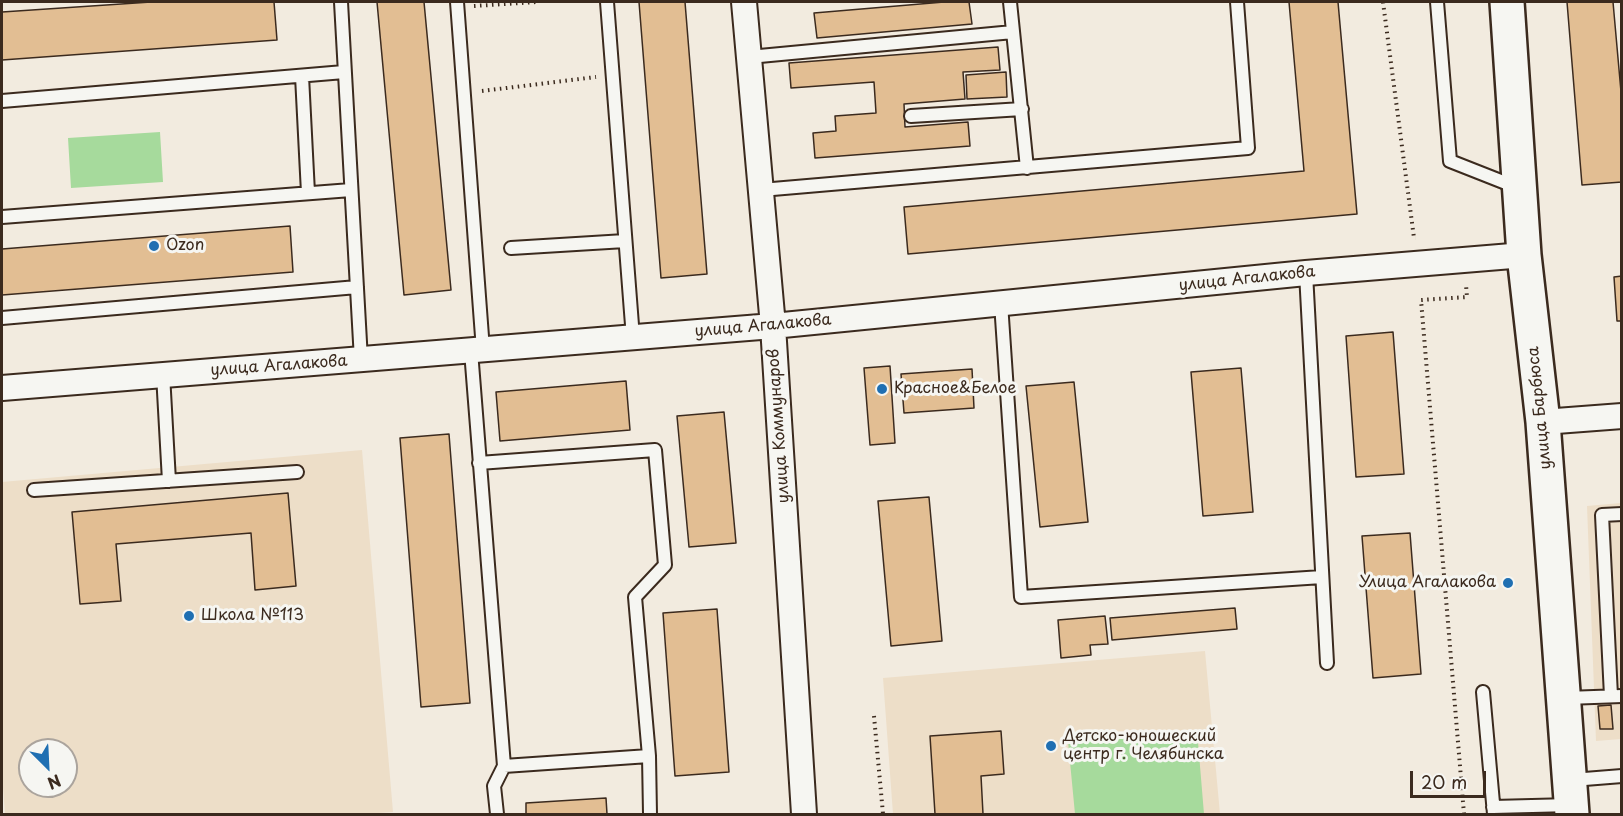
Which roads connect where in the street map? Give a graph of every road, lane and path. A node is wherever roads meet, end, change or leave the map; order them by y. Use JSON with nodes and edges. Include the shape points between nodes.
{"nodes":[{"id":1,"x":341,"y":2,"type":"edge"},
{"id":2,"x":536,"y":2,"type":"edge"},
{"id":3,"x":606,"y":2,"type":"edge"},
{"id":4,"x":744,"y":2,"type":"edge"},
{"id":5,"x":1010,"y":2,"type":"edge"},
{"id":6,"x":1237,"y":2,"type":"edge"},
{"id":7,"x":1383,"y":2,"type":"edge"},
{"id":8,"x":1437,"y":2,"type":"edge"},
{"id":9,"x":1507,"y":2,"type":"edge"},
{"id":10,"x":457,"y":4,"type":"edge"},
{"id":11,"x":1014,"y":32,"type":"junction"},
{"id":12,"x":749,"y":57,"type":"junction"},
{"id":13,"x":344,"y":72,"type":"junction"},
{"id":14,"x":612,"y":75,"type":"junction"},
{"id":15,"x":302,"y":76,"type":"junction"},
{"id":16,"x":464,"y":93,"type":"junction"},
{"id":17,"x":2,"y":100,"type":"edge"},
{"id":18,"x":1022,"y":109,"type":"junction"},
{"id":19,"x":911,"y":116,"type":"dead end"},
{"id":20,"x":1027,"y":168,"type":"junction"},
{"id":21,"x":1520,"y":188,"type":"junction"},
{"id":22,"x":351,"y":190,"type":"junction"},
{"id":23,"x":761,"y":190,"type":"junction"},
{"id":24,"x":308,"y":193,"type":"junction"},
{"id":25,"x":2,"y":217,"type":"edge"},
{"id":26,"x":1424,"y":238,"type":"dead end"},
{"id":27,"x":625,"y":242,"type":"junction"},
{"id":28,"x":511,"y":248,"type":"dead end"},
{"id":29,"x":1524,"y":255,"type":"junction"},
{"id":30,"x":1465,"y":260,"type":"junction"},
{"id":31,"x":1306,"y":273,"type":"junction"},
{"id":32,"x":357,"y":287,"type":"junction"},
{"id":33,"x":1001,"y":303,"type":"junction"},
{"id":34,"x":2,"y":318,"type":"edge"},
{"id":35,"x":773,"y":326,"type":"junction"},
{"id":36,"x":633,"y":338,"type":"junction"},
{"id":37,"x":477,"y":351,"type":"junction"},
{"id":38,"x":361,"y":360,"type":"junction"},
{"id":39,"x":163,"y":374,"type":"junction"},
{"id":40,"x":2,"y":388,"type":"edge"},
{"id":41,"x":1622,"y":416,"type":"edge"},
{"id":42,"x":1543,"y":422,"type":"junction"},
{"id":43,"x":479,"y":463,"type":"junction"},
{"id":44,"x":297,"y":472,"type":"dead end"},
{"id":45,"x":170,"y":481,"type":"junction"},
{"id":46,"x":33,"y":490,"type":"dead end"},
{"id":47,"x":1622,"y":514,"type":"edge"},
{"id":48,"x":1322,"y":577,"type":"junction"},
{"id":49,"x":1327,"y":663,"type":"dead end"},
{"id":50,"x":1483,"y":692,"type":"dead end"},
{"id":51,"x":1616,"y":696,"type":"edge"},
{"id":52,"x":1564,"y":698,"type":"junction"},
{"id":53,"x":874,"y":716,"type":"dead end"},
{"id":54,"x":649,"y":756,"type":"junction"},
{"id":55,"x":504,"y":766,"type":"junction"},
{"id":56,"x":1622,"y":776,"type":"edge"},
{"id":57,"x":1571,"y":800,"type":"edge"},
{"id":58,"x":1493,"y":811,"type":"edge"},
{"id":59,"x":497,"y":814,"type":"edge"},
{"id":60,"x":650,"y":814,"type":"edge"},
{"id":61,"x":804,"y":814,"type":"edge"},
{"id":62,"x":883,"y":814,"type":"edge"},
{"id":63,"x":1464,"y":814,"type":"edge"}],
"edges":[{"from":1,"to":13,"type":"lane"},
{"from":2,"to":10,"type":"path"},
{"from":3,"to":14,"type":"lane"},
{"from":4,"to":12,"type":"street","name":"улица Коммунаров"},
{"from":5,"to":11,"type":"lane"},
{"from":6,"to":20,"type":"lane","via":[[1248,148]]},
{"from":7,"to":26,"type":"path","via":[[1414,238]]},
{"from":8,"to":21,"type":"lane","via":[[1450,161]]},
{"from":9,"to":21,"type":"street","name":"улица Барбюса"},
{"from":10,"to":16,"type":"lane"},
{"from":11,"to":12,"type":"lane"},
{"from":11,"to":18,"type":"lane"},
{"from":12,"to":23,"type":"street","name":"улица Коммунаров"},
{"from":13,"to":15,"type":"lane"},
{"from":13,"to":22,"type":"lane"},
{"from":14,"to":16,"type":"path"},
{"from":14,"to":27,"type":"lane"},
{"from":15,"to":17,"type":"lane"},
{"from":15,"to":24,"type":"lane"},
{"from":16,"to":37,"type":"lane"},
{"from":18,"to":19,"type":"lane"},
{"from":18,"to":20,"type":"lane"},
{"from":20,"to":23,"type":"lane"},
{"from":21,"to":29,"type":"street","name":"улица Барбюса"},
{"from":22,"to":24,"type":"lane"},
{"from":22,"to":32,"type":"lane"},
{"from":23,"to":35,"type":"street","name":"улица Коммунаров"},
{"from":24,"to":25,"type":"lane"},
{"from":27,"to":28,"type":"lane"},
{"from":27,"to":36,"type":"lane"},
{"from":29,"to":30,"type":"street","name":"улица Агалакова"},
{"from":29,"to":42,"type":"street","name":"улица Барбюса"},
{"from":30,"to":31,"type":"street","name":"улица Агалакова"},
{"from":30,"to":63,"type":"path","via":[[1467,297],[1421,300]]},
{"from":31,"to":33,"type":"street","name":"улица Агалакова"},
{"from":31,"to":48,"type":"lane"},
{"from":32,"to":34,"type":"lane"},
{"from":32,"to":38,"type":"lane"},
{"from":33,"to":35,"type":"street","name":"улица Агалакова"},
{"from":33,"to":48,"type":"lane","via":[[1021,597]]},
{"from":35,"to":36,"type":"street","name":"улица Агалакова"},
{"from":35,"to":61,"type":"street","name":"улица Коммунаров"},
{"from":36,"to":37,"type":"street","name":"улица Агалакова"},
{"from":37,"to":38,"type":"street","name":"улица Агалакова"},
{"from":37,"to":43,"type":"lane"},
{"from":38,"to":39,"type":"street","name":"улица Агалакова"},
{"from":39,"to":40,"type":"street","name":"улица Агалакова"},
{"from":39,"to":45,"type":"lane"},
{"from":41,"to":42,"type":"street"},
{"from":42,"to":52,"type":"street","name":"улица Барбюса"},
{"from":43,"to":54,"type":"lane","via":[[655,450],[665,565],[634,597]]},
{"from":43,"to":55,"type":"lane"},
{"from":44,"to":45,"type":"lane"},
{"from":45,"to":46,"type":"lane"},
{"from":47,"to":51,"type":"lane","via":[[1602,515]]},
{"from":48,"to":49,"type":"lane"},
{"from":50,"to":58,"type":"lane"},
{"from":51,"to":52,"type":"lane"},
{"from":52,"to":57,"type":"street","name":"улица Барбюса"},
{"from":53,"to":62,"type":"path"},
{"from":54,"to":55,"type":"lane"},
{"from":54,"to":60,"type":"lane"},
{"from":55,"to":59,"type":"lane","via":[[494,786]]},
{"from":56,"to":57,"type":"lane"},
{"from":57,"to":58,"type":"lane"}]}
